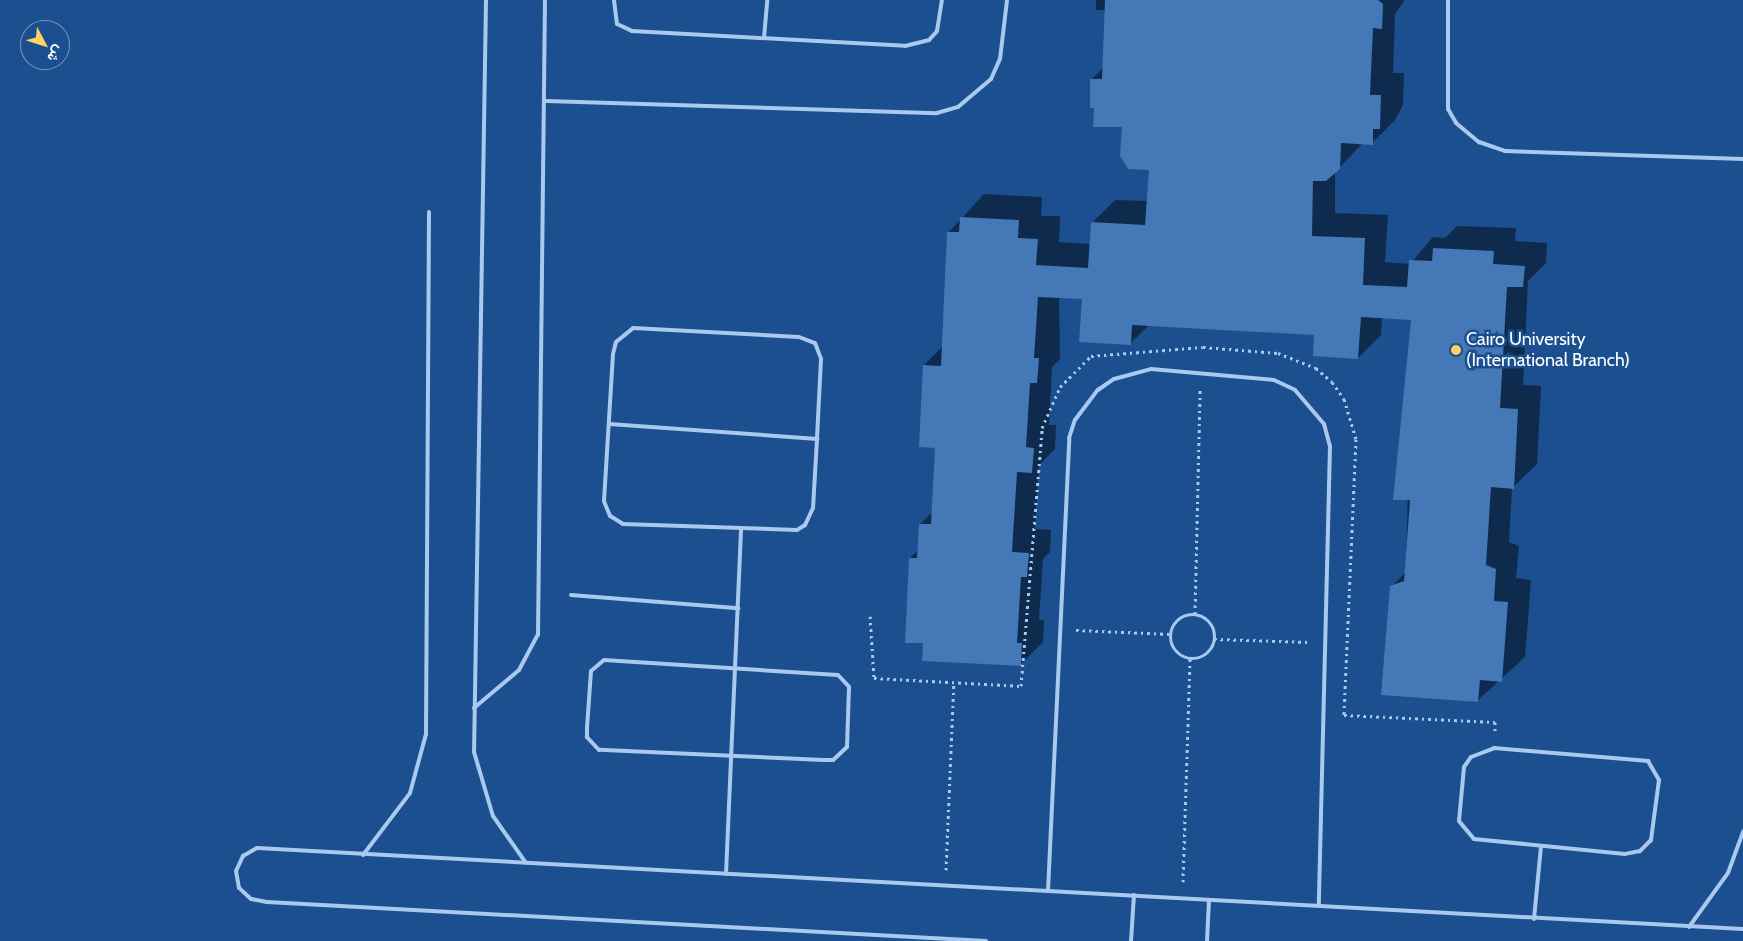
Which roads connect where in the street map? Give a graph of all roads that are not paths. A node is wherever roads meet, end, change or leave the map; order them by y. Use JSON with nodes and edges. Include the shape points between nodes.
{"nodes":[{"id":1,"x":486,"y":0,"type":"edge"},
{"id":2,"x":544,"y":0,"type":"edge"},
{"id":3,"x":614,"y":0,"type":"edge"},
{"id":4,"x":767,"y":0,"type":"edge"},
{"id":5,"x":942,"y":0,"type":"edge"},
{"id":6,"x":1006,"y":0,"type":"edge"},
{"id":7,"x":1448,"y":0,"type":"edge"},
{"id":8,"x":764,"y":38,"type":"junction"},
{"id":9,"x":546,"y":101,"type":"junction"},
{"id":10,"x":1743,"y":159,"type":"edge"},
{"id":11,"x":429,"y":212,"type":"dead end"},
{"id":12,"x":609,"y":424,"type":"junction"},
{"id":13,"x":817,"y":439,"type":"junction"},
{"id":14,"x":741,"y":528,"type":"junction"},
{"id":15,"x":571,"y":595,"type":"dead end"},
{"id":16,"x":738,"y":608,"type":"junction"},
{"id":17,"x":735,"y":668,"type":"junction"},
{"id":18,"x":474,"y":708,"type":"junction"},
{"id":19,"x":731,"y":756,"type":"junction"},
{"id":20,"x":1743,"y":832,"type":"edge"},
{"id":21,"x":1541,"y":846,"type":"junction"},
{"id":22,"x":364,"y":855,"type":"junction"},
{"id":23,"x":526,"y":863,"type":"junction"},
{"id":24,"x":726,"y":874,"type":"junction"},
{"id":25,"x":1048,"y":891,"type":"junction"},
{"id":26,"x":1134,"y":896,"type":"junction"},
{"id":27,"x":1209,"y":900,"type":"junction"},
{"id":28,"x":1319,"y":906,"type":"junction"},
{"id":29,"x":1534,"y":919,"type":"junction"},
{"id":30,"x":1689,"y":927,"type":"junction"},
{"id":31,"x":1743,"y":929,"type":"edge"},
{"id":32,"x":986,"y":941,"type":"edge"},
{"id":33,"x":1131,"y":941,"type":"edge"},
{"id":34,"x":1207,"y":941,"type":"edge"}],
"edges":[{"from":1,"to":18,"type":"lane"},
{"from":2,"to":9,"type":"lane"},
{"from":3,"to":8,"type":"lane","via":[[614,17],[624,28]]},
{"from":4,"to":8,"type":"lane"},
{"from":5,"to":8,"type":"lane","via":[[937,30],[917,46]]},
{"from":6,"to":9,"type":"lane","via":[[1000,59],[991,79],[964,103],[937,113]]},
{"from":7,"to":10,"type":"lane","via":[[1448,109],[1479,142],[1505,151]]},
{"from":9,"to":18,"type":"lane","via":[[538,635],[520,670]]},
{"from":11,"to":22,"type":"lane","via":[[426,734],[410,793]]},
{"from":12,"to":13,"type":"lane"},
{"from":12,"to":13,"type":"lane","via":[[616,342],[633,328],[800,337],[816,343],[820,350]]},
{"from":12,"to":14,"type":"lane","via":[[604,501],[616,522]]},
{"from":13,"to":14,"type":"lane","via":[[813,508],[805,525],[797,530]]},
{"from":14,"to":16,"type":"lane"},
{"from":15,"to":16,"type":"lane"},
{"from":16,"to":17,"type":"lane"},
{"from":17,"to":19,"type":"lane"},
{"from":17,"to":19,"type":"lane","via":[[838,675],[849,686],[849,738],[842,755],[833,760]]},
{"from":17,"to":19,"type":"lane","via":[[604,660],[591,671],[587,728],[588,737],[599,750]]},
{"from":18,"to":23,"type":"lane","via":[[474,752],[484,796],[504,836]]},
{"from":19,"to":24,"type":"lane"},
{"from":20,"to":30,"type":"lane","via":[[1728,873]]},
{"from":21,"to":21,"type":"lane","via":[[1474,839],[1459,821],[1464,767],[1471,757],[1494,748],[1641,758],[1657,773],[1654,833],[1640,851],[1625,854]]},
{"from":21,"to":29,"type":"lane"},
{"from":22,"to":23,"type":"lane"},
{"from":22,"to":32,"type":"lane","via":[[258,848],[243,856],[236,871],[239,888],[251,900],[267,902]]},
{"from":23,"to":24,"type":"lane"},
{"from":24,"to":25,"type":"lane"},
{"from":25,"to":26,"type":"lane"},
{"from":25,"to":28,"type":"lane","via":[[1067,457],[1075,420],[1098,390],[1132,372],[1201,373],[1274,380],[1294,390],[1324,424],[1330,446]]},
{"from":26,"to":27,"type":"lane"},
{"from":26,"to":33,"type":"lane"},
{"from":27,"to":28,"type":"lane"},
{"from":27,"to":34,"type":"lane"},
{"from":28,"to":29,"type":"lane"},
{"from":29,"to":30,"type":"lane"},
{"from":30,"to":31,"type":"lane"}]}
